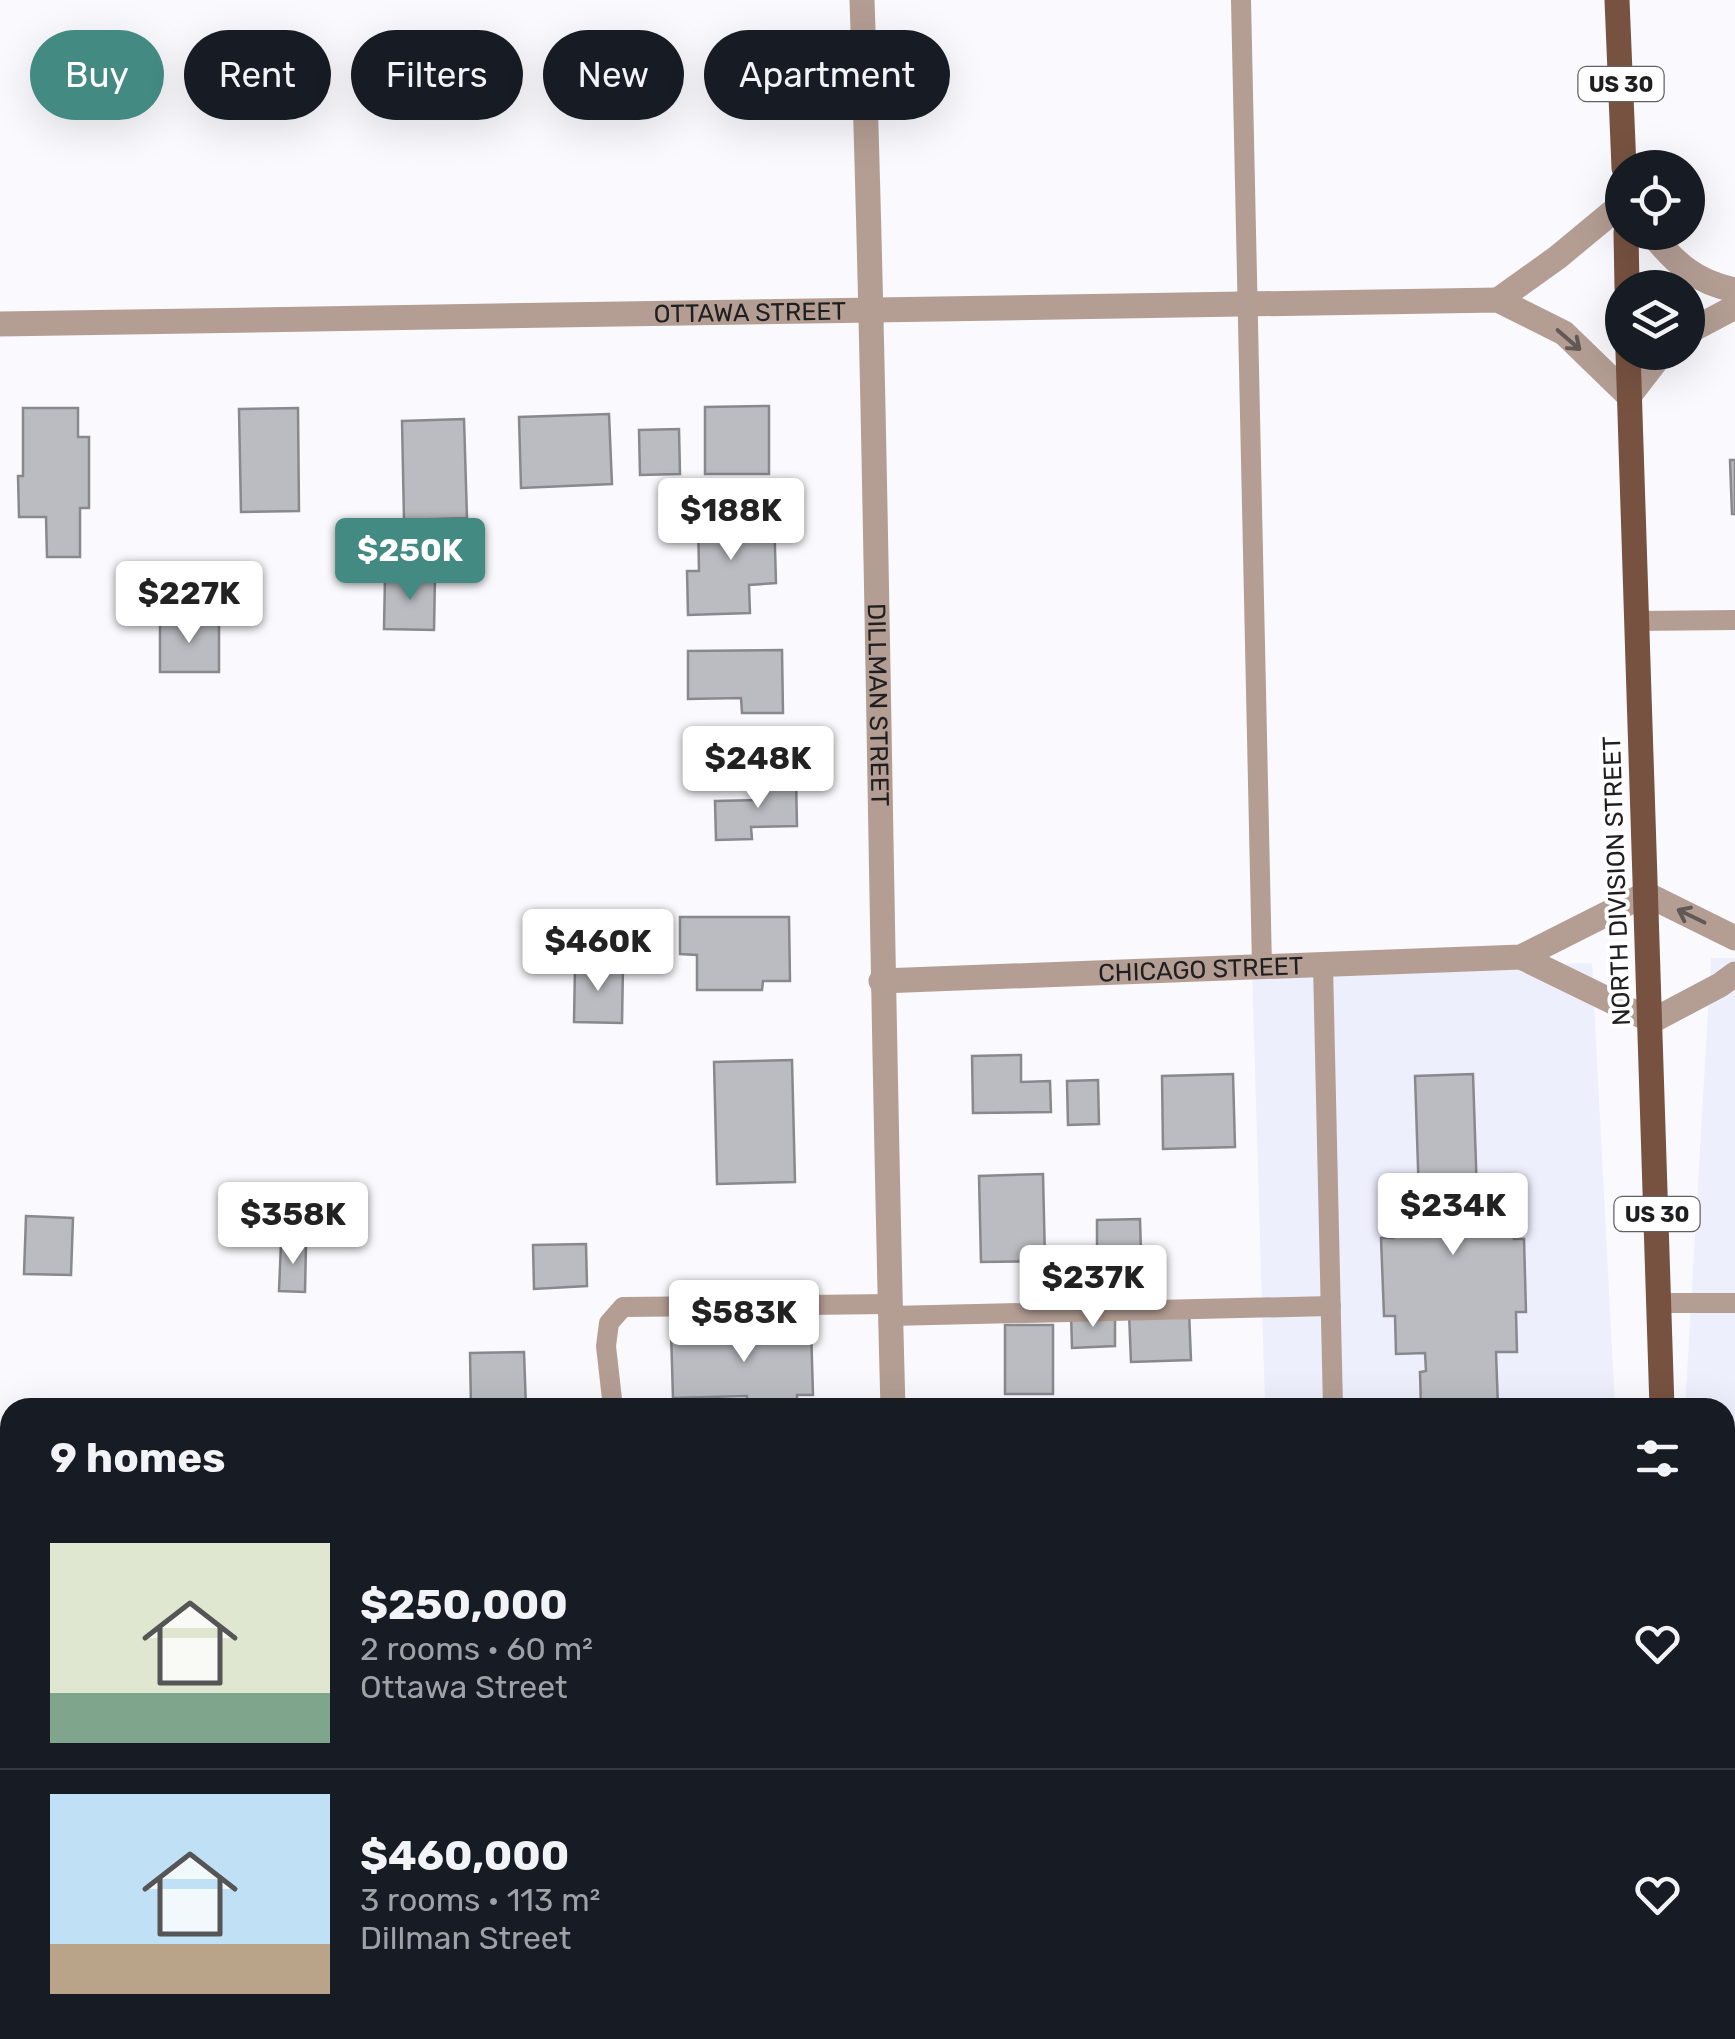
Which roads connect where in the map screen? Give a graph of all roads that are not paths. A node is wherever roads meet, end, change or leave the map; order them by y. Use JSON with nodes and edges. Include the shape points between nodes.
{"nodes":[{"id":1,"x":862,"y":0,"type":"edge"},
{"id":2,"x":1241,"y":0,"type":"edge"},
{"id":3,"x":1617,"y":0,"type":"edge"},
{"id":4,"x":1623,"y":150,"type":"edge"},
{"id":5,"x":1605,"y":218,"type":"edge"},
{"id":6,"x":1664,"y":250,"type":"edge"},
{"id":7,"x":1735,"y":290,"type":"edge"},
{"id":8,"x":1498,"y":300,"type":"junction"},
{"id":9,"x":1250,"y":304,"type":"junction"},
{"id":10,"x":1735,"y":307,"type":"edge"},
{"id":11,"x":872,"y":310,"type":"junction"},
{"id":12,"x":1705,"y":323,"type":"edge"},
{"id":13,"x":0,"y":324,"type":"edge"},
{"id":14,"x":1628,"y":370,"type":"edge"},
{"id":15,"x":1649,"y":370,"type":"edge"},
{"id":16,"x":1629,"y":396,"type":"junction"},
{"id":17,"x":1735,"y":620,"type":"edge"},
{"id":18,"x":1638,"y":621,"type":"junction"},
{"id":19,"x":1646,"y":894,"type":"junction"},
{"id":20,"x":1735,"y":938,"type":"edge"},
{"id":21,"x":1520,"y":957,"type":"junction"},
{"id":22,"x":1323,"y":964,"type":"junction"},
{"id":23,"x":1262,"y":966,"type":"junction"},
{"id":24,"x":1735,"y":974,"type":"edge"},
{"id":25,"x":881,"y":981,"type":"junction"},
{"id":26,"x":1652,"y":1021,"type":"junction"},
{"id":27,"x":1660,"y":1303,"type":"junction"},
{"id":28,"x":1735,"y":1303,"type":"edge"},
{"id":29,"x":1331,"y":1306,"type":"junction"},
{"id":30,"x":890,"y":1310,"type":"junction"},
{"id":31,"x":612,"y":1398,"type":"edge"},
{"id":32,"x":892,"y":1398,"type":"edge"},
{"id":33,"x":1334,"y":1398,"type":"edge"},
{"id":34,"x":1662,"y":1398,"type":"edge"}],
"edges":[{"from":1,"to":11,"type":"street","name":"DILLMAN STREET"},
{"from":2,"to":9,"type":"lane"},
{"from":3,"to":4,"type":"main road","number":"US 30"},
{"from":5,"to":8,"type":"street"},
{"from":6,"to":7,"type":"street","via":[[1696,278]]},
{"from":8,"to":9,"type":"street","name":"OTTAWA STREET"},
{"from":8,"to":16,"type":"street","name":"OTTAWA STREET","one_way":true,"via":[[1564,333]]},
{"from":9,"to":11,"type":"street","name":"OTTAWA STREET"},
{"from":9,"to":23,"type":"lane"},
{"from":10,"to":12,"type":"street"},
{"from":11,"to":13,"type":"street","name":"OTTAWA STREET"},
{"from":11,"to":25,"type":"street","name":"DILLMAN STREET"},
{"from":14,"to":16,"type":"main road","name":"NORTH DIVISION STREET","number":"US 30"},
{"from":15,"to":16,"type":"street"},
{"from":16,"to":18,"type":"main road","name":"NORTH DIVISION STREET","number":"US 30"},
{"from":17,"to":18,"type":"lane"},
{"from":18,"to":19,"type":"main road","name":"NORTH DIVISION STREET","number":"US 30"},
{"from":20,"to":19,"type":"street","one_way":true},
{"from":19,"to":21,"type":"street","name":"CHICAGO STREET"},
{"from":19,"to":26,"type":"main road","name":"NORTH DIVISION STREET","number":"US 30"},
{"from":21,"to":22,"type":"street","name":"CHICAGO STREET"},
{"from":21,"to":26,"type":"street","name":"CHICAGO STREET"},
{"from":22,"to":23,"type":"street","name":"CHICAGO STREET"},
{"from":22,"to":29,"type":"lane"},
{"from":23,"to":25,"type":"street","name":"CHICAGO STREET"},
{"from":24,"to":26,"type":"street"},
{"from":25,"to":30,"type":"street","name":"DILLMAN STREET"},
{"from":26,"to":27,"type":"main road","name":"NORTH DIVISION STREET","number":"US 30"},
{"from":27,"to":28,"type":"lane"},
{"from":27,"to":34,"type":"main road","name":"NORTH DIVISION STREET","number":"US 30"},
{"from":29,"to":30,"type":"lane"},
{"from":29,"to":33,"type":"lane"},
{"from":30,"to":31,"type":"lane","via":[[624,1306],[609,1322]]},
{"from":30,"to":32,"type":"street","name":"DILLMAN STREET"}]}
